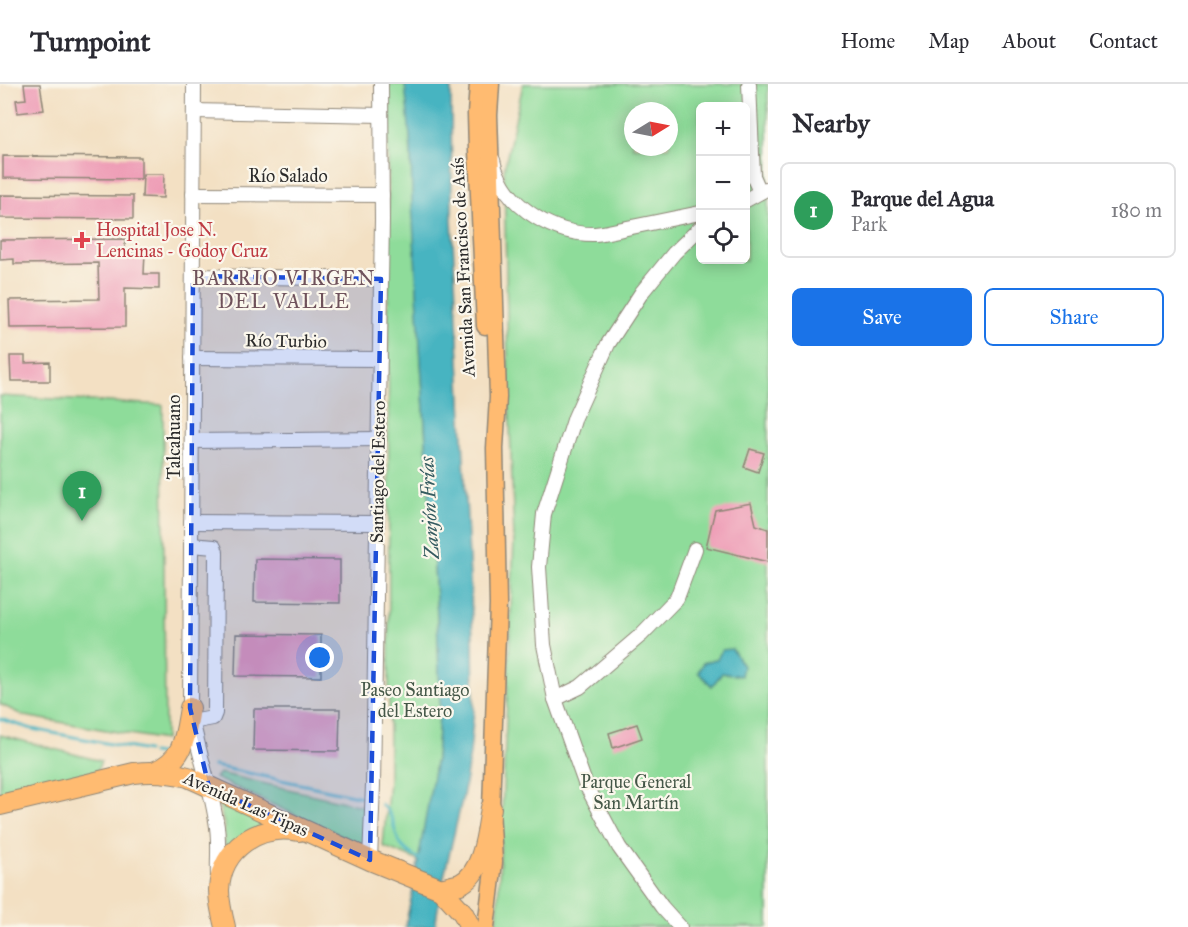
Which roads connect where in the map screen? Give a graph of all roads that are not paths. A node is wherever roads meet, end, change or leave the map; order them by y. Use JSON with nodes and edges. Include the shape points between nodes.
{"nodes":[{"id":1,"x":194,"y":84,"type":"edge"},
{"id":2,"x":381,"y":84,"type":"edge"},
{"id":3,"x":478,"y":84,"type":"edge"},
{"id":4,"x":491,"y":84,"type":"edge"},
{"id":5,"x":749,"y":84,"type":"edge"},
{"id":6,"x":194,"y":111,"type":"junction"},
{"id":7,"x":381,"y":115,"type":"junction"},
{"id":8,"x":490,"y":149,"type":"junction"},
{"id":9,"x":764,"y":190,"type":"edge"},
{"id":10,"x":193,"y":194,"type":"junction"},
{"id":11,"x":382,"y":195,"type":"junction"},
{"id":12,"x":750,"y":198,"type":"edge"},
{"id":13,"x":696,"y":214,"type":"edge"},
{"id":14,"x":696,"y":232,"type":"edge"},
{"id":15,"x":193,"y":276,"type":"junction"},
{"id":16,"x":381,"y":279,"type":"junction"},
{"id":17,"x":192,"y":358,"type":"junction"},
{"id":18,"x":380,"y":360,"type":"junction"},
{"id":19,"x":379,"y":439,"type":"junction"},
{"id":20,"x":192,"y":441,"type":"junction"},
{"id":21,"x":495,"y":448,"type":"junction"},
{"id":22,"x":191,"y":522,"type":"junction"},
{"id":23,"x":377,"y":523,"type":"junction"},
{"id":24,"x":191,"y":545,"type":"junction"},
{"id":25,"x":695,"y":549,"type":"dead end"},
{"id":26,"x":555,"y":699,"type":"junction"},
{"id":27,"x":191,"y":715,"type":"junction"},
{"id":28,"x":154,"y":772,"type":"junction"},
{"id":29,"x":209,"y":787,"type":"junction"},
{"id":30,"x":0,"y":805,"type":"edge"},
{"id":31,"x":491,"y":808,"type":"junction"},
{"id":32,"x":316,"y":835,"type":"junction"},
{"id":33,"x":370,"y":860,"type":"junction"},
{"id":34,"x":441,"y":889,"type":"junction"},
{"id":35,"x":219,"y":891,"type":"junction"},
{"id":36,"x":225,"y":927,"type":"edge"},
{"id":37,"x":470,"y":927,"type":"edge"},
{"id":38,"x":486,"y":927,"type":"edge"},
{"id":39,"x":680,"y":927,"type":"edge"}],
"edges":[{"from":1,"to":6,"type":"street","name":"Talcahuano"},
{"from":2,"to":7,"type":"street","name":"Santiago del Estero"},
{"from":3,"to":21,"type":"main road","name":"Avenida San Francisco de Asís","via":[[487,385]]},
{"from":4,"to":8,"type":"main road","name":"Avenida San Francisco de Asís"},
{"from":5,"to":9,"type":"street","via":[[753,176]]},
{"from":6,"to":7,"type":"street"},
{"from":6,"to":10,"type":"street","name":"Talcahuano"},
{"from":7,"to":11,"type":"street","name":"Santiago del Estero"},
{"from":8,"to":13,"type":"street","via":[[497,174],[511,195],[521,206],[557,228],[596,234]]},
{"from":8,"to":21,"type":"main road","name":"Avenida San Francisco de Asís","via":[[498,397]]},
{"from":9,"to":12,"type":"street"},
{"from":10,"to":11,"type":"street","name":"Río Salado"},
{"from":10,"to":15,"type":"street","name":"Talcahuano"},
{"from":11,"to":16,"type":"street","name":"Santiago del Estero"},
{"from":14,"to":26,"type":"street","via":[[642,292],[609,344],[575,417],[544,514],[540,589],[544,645]]},
{"from":15,"to":16,"type":"street"},
{"from":15,"to":17,"type":"street","name":"Talcahuano"},
{"from":16,"to":18,"type":"street","name":"Santiago del Estero"},
{"from":17,"to":18,"type":"street","name":"Río Turbio"},
{"from":17,"to":20,"type":"street","name":"Talcahuano"},
{"from":18,"to":19,"type":"street","name":"Santiago del Estero"},
{"from":19,"to":20,"type":"street"},
{"from":19,"to":23,"type":"street","name":"Santiago del Estero"},
{"from":20,"to":22,"type":"street","name":"Talcahuano"},
{"from":21,"to":31,"type":"main road","name":"Avenida San Francisco de Asís","via":[[498,605]]},
{"from":22,"to":23,"type":"street"},
{"from":22,"to":24,"type":"street","name":"Talcahuano"},
{"from":23,"to":33,"type":"street","name":"Santiago del Estero"},
{"from":24,"to":27,"type":"street","name":"Talcahuano"},
{"from":24,"to":27,"type":"street","via":[[214,547],[216,552],[215,713],[213,718]]},
{"from":25,"to":26,"type":"street","via":[[677,598],[580,687]]},
{"from":26,"to":39,"type":"street","via":[[585,783],[619,847]]},
{"from":27,"to":28,"type":"highway","via":[[181,749]]},
{"from":27,"to":29,"type":"street","name":"Talcahuano"},
{"from":28,"to":29,"type":"highway","name":"Avenida Las Tipas","via":[[176,774]]},
{"from":28,"to":30,"type":"highway","name":"Avenida Las Tipas","via":[[134,773]]},
{"from":29,"to":32,"type":"highway","name":"Avenida Las Tipas"},
{"from":29,"to":35,"type":"street","via":[[218,833]]},
{"from":31,"to":34,"type":"highway","via":[[477,866],[460,884]]},
{"from":31,"to":38,"type":"main road","name":"Avenida San Francisco de Asís","via":[[494,862]]},
{"from":32,"to":33,"type":"highway","name":"Avenida Las Tipas"},
{"from":32,"to":35,"type":"highway","name":"Avenida Las Tipas","via":[[284,830],[248,839],[227,860]]},
{"from":33,"to":34,"type":"highway","name":"Avenida Las Tipas"},
{"from":34,"to":37,"type":"highway"},
{"from":35,"to":36,"type":"highway"}]}
